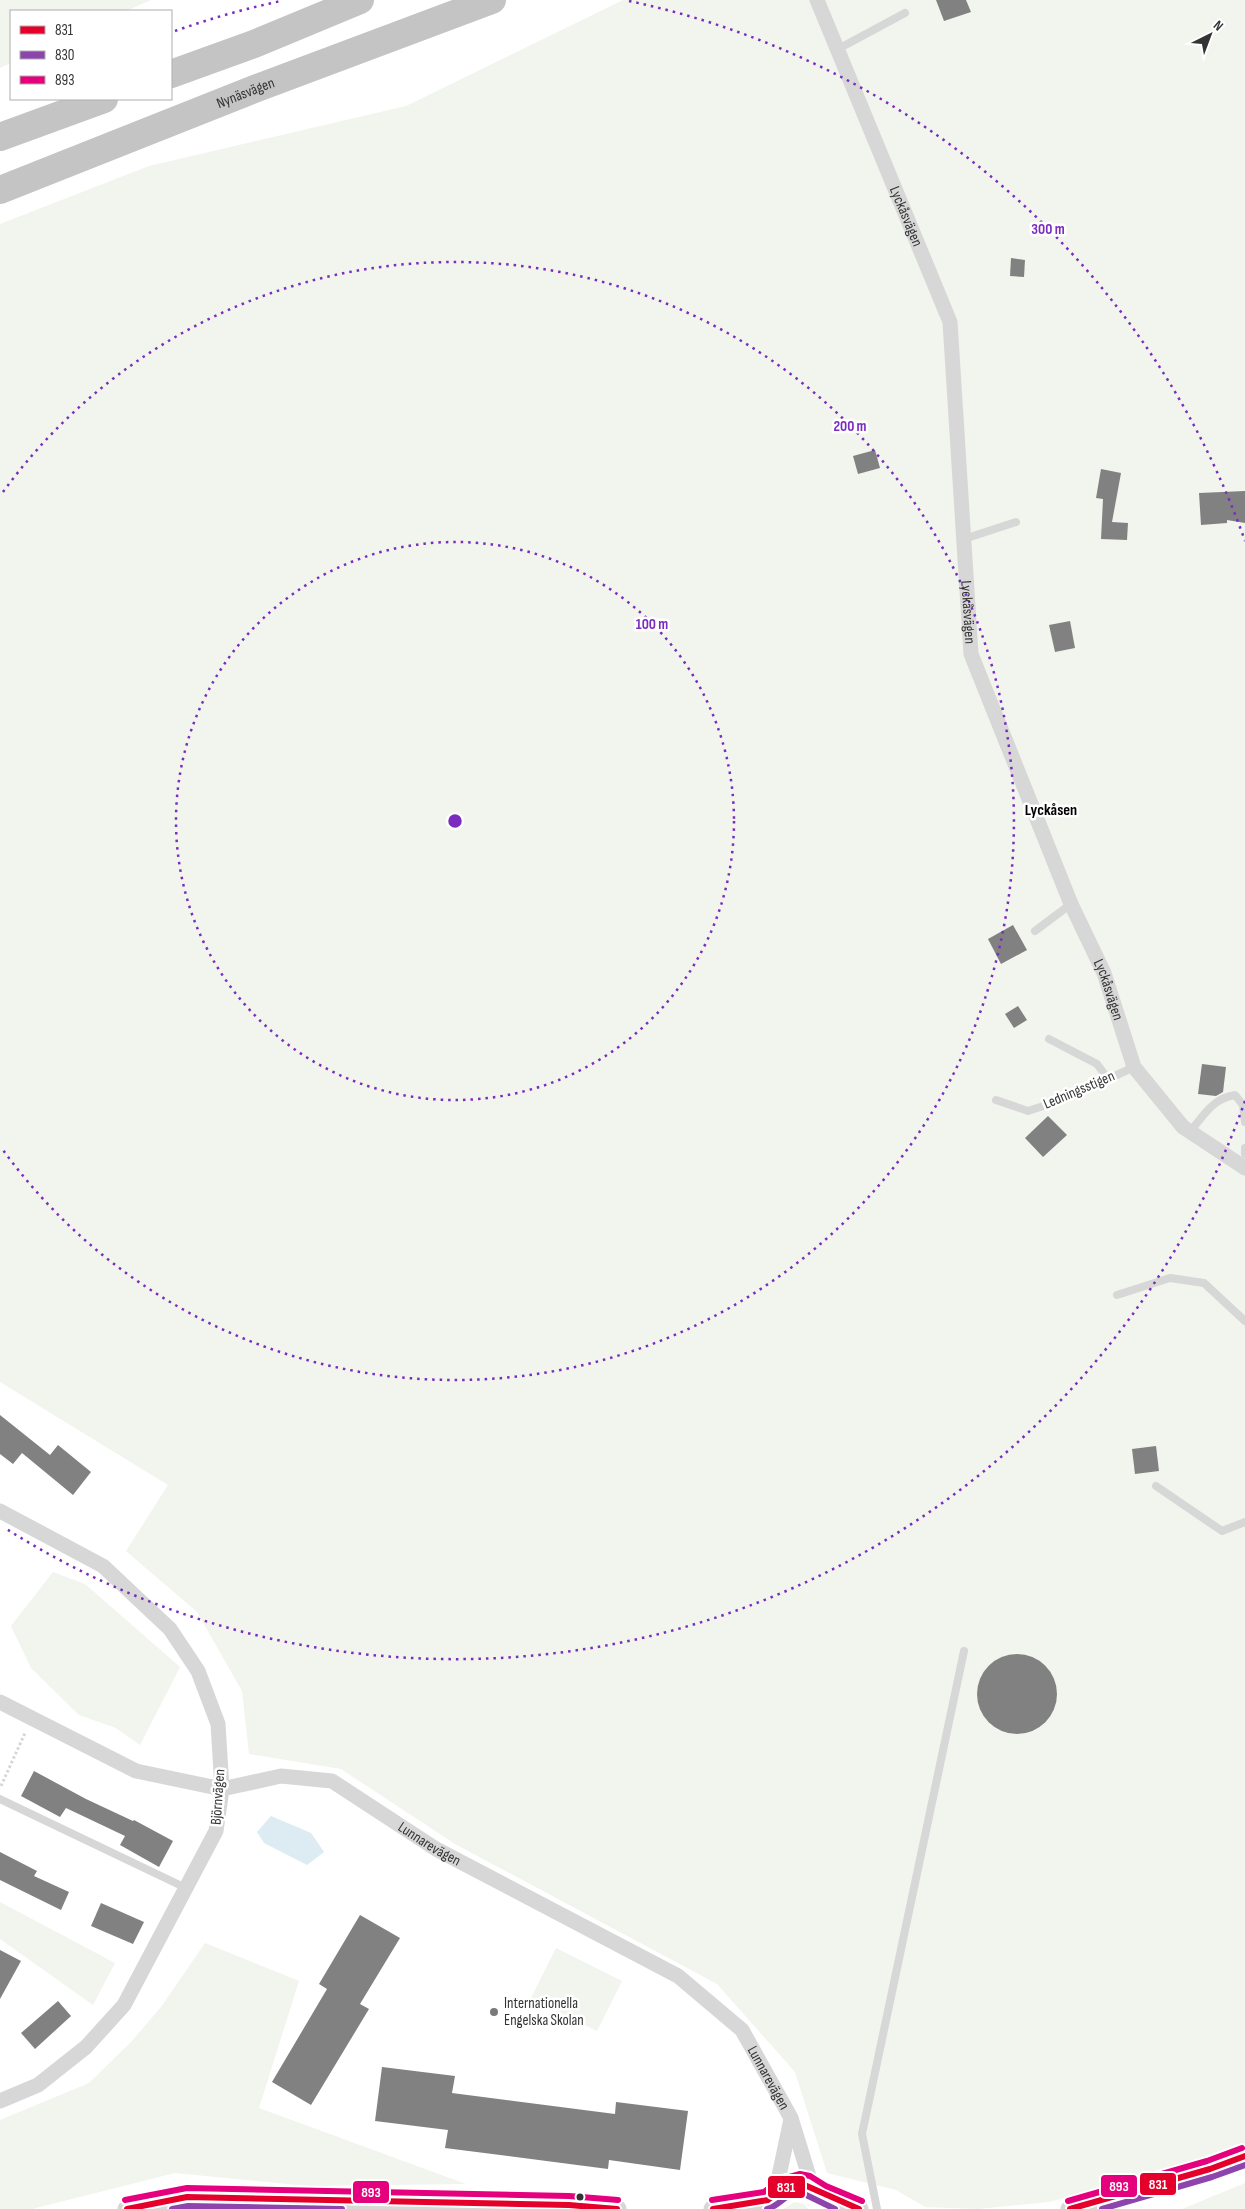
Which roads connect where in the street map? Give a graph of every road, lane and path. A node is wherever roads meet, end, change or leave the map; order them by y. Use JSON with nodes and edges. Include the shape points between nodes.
{"nodes":[{"id":1,"x":360,"y":0,"type":"edge"},
{"id":2,"x":492,"y":0,"type":"edge"},
{"id":3,"x":817,"y":0,"type":"edge"},
{"id":4,"x":905,"y":13,"type":"dead end"},
{"id":5,"x":838,"y":49,"type":"junction"},
{"id":6,"x":172,"y":74,"type":"edge"},
{"id":7,"x":101,"y":100,"type":"edge"},
{"id":8,"x":0,"y":137,"type":"edge"},
{"id":9,"x":0,"y":190,"type":"edge"},
{"id":10,"x":1016,"y":522,"type":"dead end"},
{"id":11,"x":964,"y":539,"type":"junction"},
{"id":12,"x":1071,"y":904,"type":"junction"},
{"id":13,"x":1035,"y":931,"type":"dead end"},
{"id":14,"x":1049,"y":1039,"type":"dead end"},
{"id":15,"x":1134,"y":1067,"type":"junction"},
{"id":16,"x":1108,"y":1079,"type":"junction"},
{"id":17,"x":996,"y":1100,"type":"dead end"},
{"id":18,"x":1245,"y":1122,"type":"edge"},
{"id":19,"x":1190,"y":1132,"type":"junction"},
{"id":20,"x":1245,"y":1148,"type":"edge"},
{"id":21,"x":1245,"y":1154,"type":"edge"},
{"id":22,"x":1245,"y":1168,"type":"edge"},
{"id":23,"x":1117,"y":1295,"type":"dead end"},
{"id":24,"x":1245,"y":1321,"type":"edge"},
{"id":25,"x":1156,"y":1486,"type":"dead end"},
{"id":26,"x":0,"y":1511,"type":"edge"},
{"id":27,"x":1245,"y":1522,"type":"edge"},
{"id":28,"x":964,"y":1651,"type":"dead end"},
{"id":29,"x":0,"y":1702,"type":"edge"},
{"id":30,"x":32,"y":1719,"type":"junction"},
{"id":31,"x":0,"y":1788,"type":"edge"},
{"id":32,"x":222,"y":1789,"type":"junction"},
{"id":33,"x":0,"y":1799,"type":"edge"},
{"id":34,"x":186,"y":1888,"type":"junction"},
{"id":35,"x":0,"y":2101,"type":"edge"},
{"id":36,"x":791,"y":2118,"type":"junction"},
{"id":37,"x":1245,"y":2156,"type":"edge"},
{"id":38,"x":821,"y":2197,"type":"edge"},
{"id":39,"x":770,"y":2200,"type":"edge"},
{"id":40,"x":127,"y":2209,"type":"edge"},
{"id":41,"x":617,"y":2209,"type":"edge"},
{"id":42,"x":713,"y":2209,"type":"edge"},
{"id":43,"x":860,"y":2209,"type":"edge"},
{"id":44,"x":877,"y":2209,"type":"edge"},
{"id":45,"x":1070,"y":2209,"type":"edge"}],
"edges":[{"from":1,"to":6,"type":"highway"},
{"from":2,"to":9,"type":"highway","name":"Nynäsvägen","via":[[257,88]]},
{"from":3,"to":5,"type":"street","name":"Lyckåsvägen"},
{"from":4,"to":5,"type":"lane"},
{"from":5,"to":11,"type":"street","name":"Lyckåsvägen","via":[[950,322]]},
{"from":7,"to":8,"type":"highway"},
{"from":10,"to":11,"type":"lane"},
{"from":11,"to":12,"type":"street","name":"Lyckåsvägen","via":[[971,654]]},
{"from":12,"to":13,"type":"lane"},
{"from":12,"to":15,"type":"street","name":"Lyckåsvägen","via":[[1104,973]]},
{"from":14,"to":16,"type":"lane","via":[[1097,1064]]},
{"from":15,"to":16,"type":"lane","name":"Ledningsstigen"},
{"from":15,"to":19,"type":"street","name":"Lyckåsvägen"},
{"from":16,"to":17,"type":"lane","name":"Ledningsstigen","via":[[1065,1099],[1028,1111]]},
{"from":18,"to":19,"type":"lane","via":[[1243,1105],[1235,1094],[1212,1105]]},
{"from":19,"to":22,"type":"street","name":"Lyckåsvägen"},
{"from":20,"to":21,"type":"lane"},
{"from":23,"to":24,"type":"lane","via":[[1170,1278],[1204,1283]]},
{"from":25,"to":27,"type":"lane","via":[[1222,1531]]},
{"from":26,"to":32,"type":"street","name":"Björnvägen","via":[[103,1566],[170,1629],[198,1671],[218,1724]]},
{"from":28,"to":44,"type":"lane","via":[[862,2134]]},
{"from":29,"to":30,"type":"street","name":"Lunnarevägen"},
{"from":30,"to":31,"type":"path"},
{"from":30,"to":32,"type":"street","name":"Lunnarevägen","via":[[136,1771]]},
{"from":32,"to":34,"type":"street","name":"Björnvägen","via":[[216,1831]]},
{"from":32,"to":36,"type":"street","name":"Lunnarevägen","via":[[281,1776],[332,1781],[436,1849],[678,1976],[742,2030]]},
{"from":33,"to":34,"type":"lane"},
{"from":34,"to":35,"type":"street","name":"Björnvägen","via":[[124,2005],[86,2047],[38,2085]]},
{"from":36,"to":38,"type":"street","name":"Lunnarevägen"},
{"from":36,"to":39,"type":"street","name":"Lunnarevägen"},
{"from":37,"to":45,"type":"street","via":[[1201,2172]]},
{"from":38,"to":39,"type":"street","via":[[800,2183],[788,2184]]},
{"from":38,"to":43,"type":"street"},
{"from":39,"to":42,"type":"street"},
{"from":40,"to":41,"type":"street","via":[[187,2197],[569,2205]]}]}
